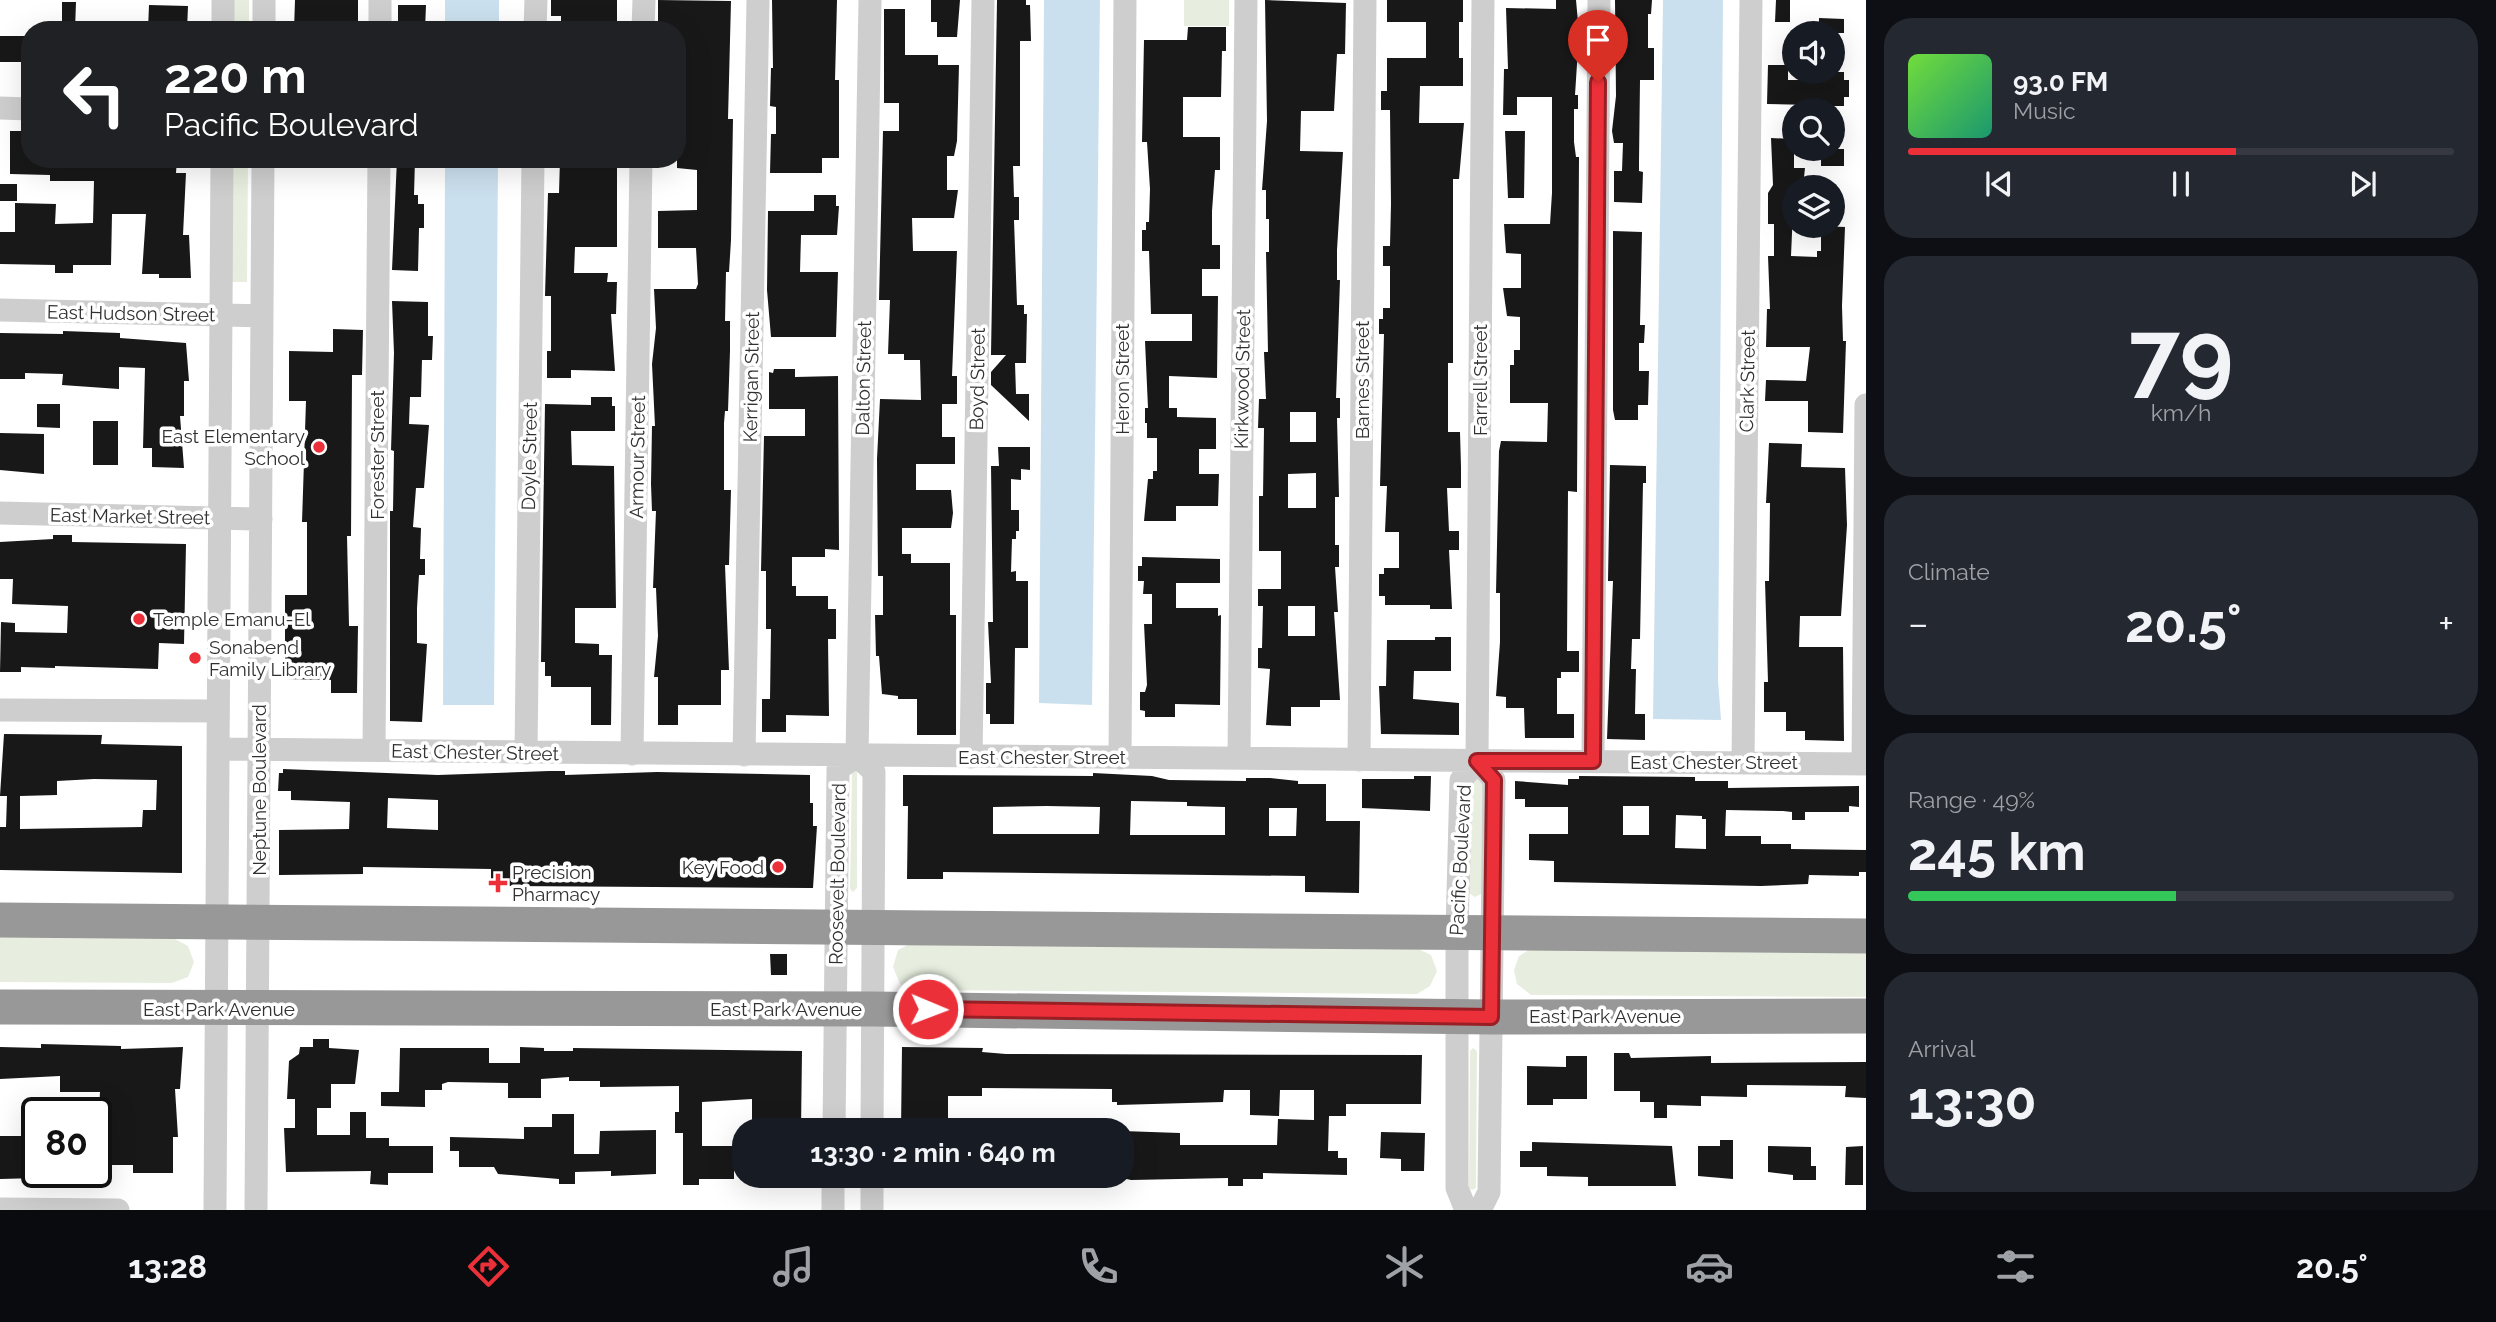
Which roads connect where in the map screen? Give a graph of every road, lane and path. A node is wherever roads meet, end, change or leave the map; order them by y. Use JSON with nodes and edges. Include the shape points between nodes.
{"nodes":[{"id":1,"x":223,"y":0,"type":"edge"},
{"id":2,"x":264,"y":0,"type":"edge"},
{"id":3,"x":380,"y":0,"type":"edge"},
{"id":4,"x":536,"y":0,"type":"edge"},
{"id":5,"x":644,"y":0,"type":"edge"},
{"id":6,"x":758,"y":0,"type":"edge"},
{"id":7,"x":870,"y":0,"type":"edge"},
{"id":8,"x":983,"y":0,"type":"edge"},
{"id":9,"x":1125,"y":0,"type":"edge"},
{"id":10,"x":1246,"y":0,"type":"edge"},
{"id":11,"x":1365,"y":0,"type":"edge"},
{"id":12,"x":1483,"y":0,"type":"edge"},
{"id":13,"x":1599,"y":0,"type":"edge"},
{"id":14,"x":1751,"y":0,"type":"edge"},
{"id":15,"x":223,"y":21,"type":"edge"},
{"id":16,"x":264,"y":21,"type":"edge"},
{"id":17,"x":380,"y":21,"type":"edge"},
{"id":18,"x":535,"y":21,"type":"edge"},
{"id":19,"x":643,"y":21,"type":"edge"},
{"id":20,"x":0,"y":108,"type":"edge"},
{"id":21,"x":21,"y":108,"type":"edge"},
{"id":22,"x":222,"y":168,"type":"edge"},
{"id":23,"x":263,"y":168,"type":"edge"},
{"id":24,"x":379,"y":168,"type":"edge"},
{"id":25,"x":533,"y":168,"type":"edge"},
{"id":26,"x":641,"y":168,"type":"edge"},
{"id":27,"x":0,"y":310,"type":"edge"},
{"id":28,"x":221,"y":315,"type":"junction"},
{"id":29,"x":262,"y":316,"type":"junction"},
{"id":30,"x":1866,"y":405,"type":"edge"},
{"id":31,"x":0,"y":513,"type":"edge"},
{"id":32,"x":219,"y":519,"type":"junction"},
{"id":33,"x":261,"y":519,"type":"junction"},
{"id":34,"x":0,"y":710,"type":"edge"},
{"id":35,"x":218,"y":711,"type":"junction"},
{"id":36,"x":218,"y":749,"type":"junction"},
{"id":37,"x":259,"y":750,"type":"junction"},
{"id":38,"x":374,"y":750,"type":"junction"},
{"id":39,"x":526,"y":753,"type":"junction"},
{"id":40,"x":632,"y":754,"type":"junction"},
{"id":41,"x":744,"y":755,"type":"junction"},
{"id":42,"x":856,"y":756,"type":"junction"},
{"id":43,"x":971,"y":757,"type":"junction"},
{"id":44,"x":1120,"y":758,"type":"junction"},
{"id":45,"x":1239,"y":758,"type":"junction"},
{"id":46,"x":1359,"y":760,"type":"junction"},
{"id":47,"x":1477,"y":761,"type":"junction"},
{"id":48,"x":1593,"y":761,"type":"junction"},
{"id":49,"x":1743,"y":763,"type":"junction"},
{"id":50,"x":1864,"y":764,"type":"edge"},
{"id":51,"x":0,"y":920,"type":"edge"},
{"id":52,"x":217,"y":921,"type":"junction"},
{"id":53,"x":258,"y":921,"type":"junction"},
{"id":54,"x":836,"y":926,"type":"junction"},
{"id":55,"x":874,"y":926,"type":"junction"},
{"id":56,"x":1457,"y":930,"type":"junction"},
{"id":57,"x":1493,"y":930,"type":"junction"},
{"id":58,"x":1866,"y":936,"type":"edge"},
{"id":59,"x":0,"y":1007,"type":"edge"},
{"id":60,"x":258,"y":1009,"type":"junction"},
{"id":61,"x":835,"y":1009,"type":"junction"},
{"id":62,"x":873,"y":1009,"type":"junction"},
{"id":63,"x":216,"y":1010,"type":"junction"},
{"id":64,"x":1456,"y":1016,"type":"junction"},
{"id":65,"x":1866,"y":1016,"type":"edge"},
{"id":66,"x":1491,"y":1017,"type":"junction"},
{"id":67,"x":834,"y":1118,"type":"edge"},
{"id":68,"x":872,"y":1118,"type":"edge"},
{"id":69,"x":833,"y":1188,"type":"edge"},
{"id":70,"x":872,"y":1188,"type":"edge"},
{"id":71,"x":0,"y":1209,"type":"edge"},
{"id":72,"x":118,"y":1210,"type":"edge"},
{"id":73,"x":215,"y":1210,"type":"edge"},
{"id":74,"x":256,"y":1210,"type":"edge"},
{"id":75,"x":833,"y":1210,"type":"edge"},
{"id":76,"x":872,"y":1210,"type":"edge"},
{"id":77,"x":1466,"y":1210,"type":"edge"},
{"id":78,"x":1480,"y":1210,"type":"edge"}],
"edges":[{"from":1,"to":15,"type":"street"},
{"from":2,"to":16,"type":"street"},
{"from":3,"to":17,"type":"street"},
{"from":4,"to":18,"type":"street"},
{"from":5,"to":19,"type":"street"},
{"from":6,"to":41,"type":"street","name":"Kerrigan Street"},
{"from":7,"to":42,"type":"street","name":"Dalton Street"},
{"from":8,"to":43,"type":"street","name":"Boyd Street"},
{"from":9,"to":44,"type":"street","name":"Heron Street"},
{"from":10,"to":45,"type":"street","name":"Kirkwood Street"},
{"from":11,"to":46,"type":"street","name":"Barnes Street"},
{"from":12,"to":47,"type":"street","name":"Farrell Street"},
{"from":13,"to":48,"type":"street"},
{"from":14,"to":49,"type":"street","name":"Clark Street"},
{"from":20,"to":21,"type":"street"},
{"from":22,"to":28,"type":"street"},
{"from":23,"to":29,"type":"street","name":"Neptune Boulevard"},
{"from":24,"to":38,"type":"street","name":"Forester Street"},
{"from":25,"to":39,"type":"street","name":"Doyle Street"},
{"from":26,"to":40,"type":"street","name":"Armour Street"},
{"from":27,"to":28,"type":"street","name":"East Hudson Street"},
{"from":28,"to":29,"type":"street","name":"East Hudson Street"},
{"from":28,"to":32,"type":"street"},
{"from":29,"to":33,"type":"street","name":"Neptune Boulevard"},
{"from":30,"to":50,"type":"street"},
{"from":31,"to":32,"type":"street","name":"East Market Street"},
{"from":32,"to":33,"type":"street","name":"East Market Street"},
{"from":32,"to":35,"type":"street"},
{"from":33,"to":37,"type":"street","name":"Neptune Boulevard"},
{"from":34,"to":35,"type":"street"},
{"from":35,"to":36,"type":"street"},
{"from":36,"to":37,"type":"street","name":"East Chester Street"},
{"from":36,"to":52,"type":"street"},
{"from":37,"to":38,"type":"street","name":"East Chester Street"},
{"from":37,"to":53,"type":"street","name":"Neptune Boulevard"},
{"from":38,"to":39,"type":"street","name":"East Chester Street"},
{"from":39,"to":40,"type":"street","name":"East Chester Street"},
{"from":40,"to":41,"type":"street","name":"East Chester Street"},
{"from":41,"to":42,"type":"street","name":"East Chester Street"},
{"from":42,"to":43,"type":"street","name":"East Chester Street"},
{"from":42,"to":54,"type":"street","name":"Roosevelt Boulevard","via":[[838,769]]},
{"from":42,"to":55,"type":"street","name":"Roosevelt Boulevard","via":[[874,772]]},
{"from":43,"to":44,"type":"street","name":"East Chester Street"},
{"from":44,"to":45,"type":"street","name":"East Chester Street"},
{"from":45,"to":46,"type":"street","name":"East Chester Street"},
{"from":46,"to":47,"type":"street","name":"East Chester Street"},
{"from":47,"to":48,"type":"street","name":"East Chester Street"},
{"from":47,"to":56,"type":"street","name":"Pacific Boulevard","via":[[1461,780]]},
{"from":47,"to":57,"type":"street","name":"Pacific Boulevard","via":[[1494,780]]},
{"from":48,"to":49,"type":"street","name":"East Chester Street"},
{"from":49,"to":50,"type":"street","name":"East Chester Street"},
{"from":51,"to":52,"type":"highway"},
{"from":52,"to":53,"type":"highway"},
{"from":52,"to":63,"type":"street"},
{"from":53,"to":54,"type":"highway"},
{"from":53,"to":60,"type":"street","name":"Neptune Boulevard"},
{"from":54,"to":55,"type":"highway"},
{"from":54,"to":61,"type":"street","name":"Roosevelt Boulevard"},
{"from":55,"to":56,"type":"highway"},
{"from":55,"to":62,"type":"street","name":"Roosevelt Boulevard"},
{"from":56,"to":57,"type":"highway"},
{"from":56,"to":64,"type":"street","name":"Pacific Boulevard"},
{"from":57,"to":58,"type":"highway"},
{"from":57,"to":66,"type":"street","name":"Pacific Boulevard"},
{"from":59,"to":63,"type":"highway","name":"East Park Avenue"},
{"from":60,"to":61,"type":"highway","name":"East Park Avenue"},
{"from":60,"to":63,"type":"highway","name":"East Park Avenue"},
{"from":60,"to":74,"type":"street","name":"Neptune Boulevard"},
{"from":61,"to":62,"type":"highway","name":"East Park Avenue"},
{"from":61,"to":67,"type":"street","name":"Roosevelt Boulevard"},
{"from":62,"to":64,"type":"highway","name":"East Park Avenue"},
{"from":62,"to":68,"type":"street","name":"Roosevelt Boulevard"},
{"from":63,"to":73,"type":"street"},
{"from":64,"to":66,"type":"highway","name":"East Park Avenue"},
{"from":64,"to":77,"type":"street","name":"Pacific Boulevard","via":[[1457,1188]]},
{"from":65,"to":66,"type":"highway","name":"East Park Avenue"},
{"from":66,"to":78,"type":"street","name":"Pacific Boulevard","via":[[1489,1192]]},
{"from":69,"to":75,"type":"street"},
{"from":70,"to":76,"type":"street"},
{"from":71,"to":72,"type":"street"}]}
